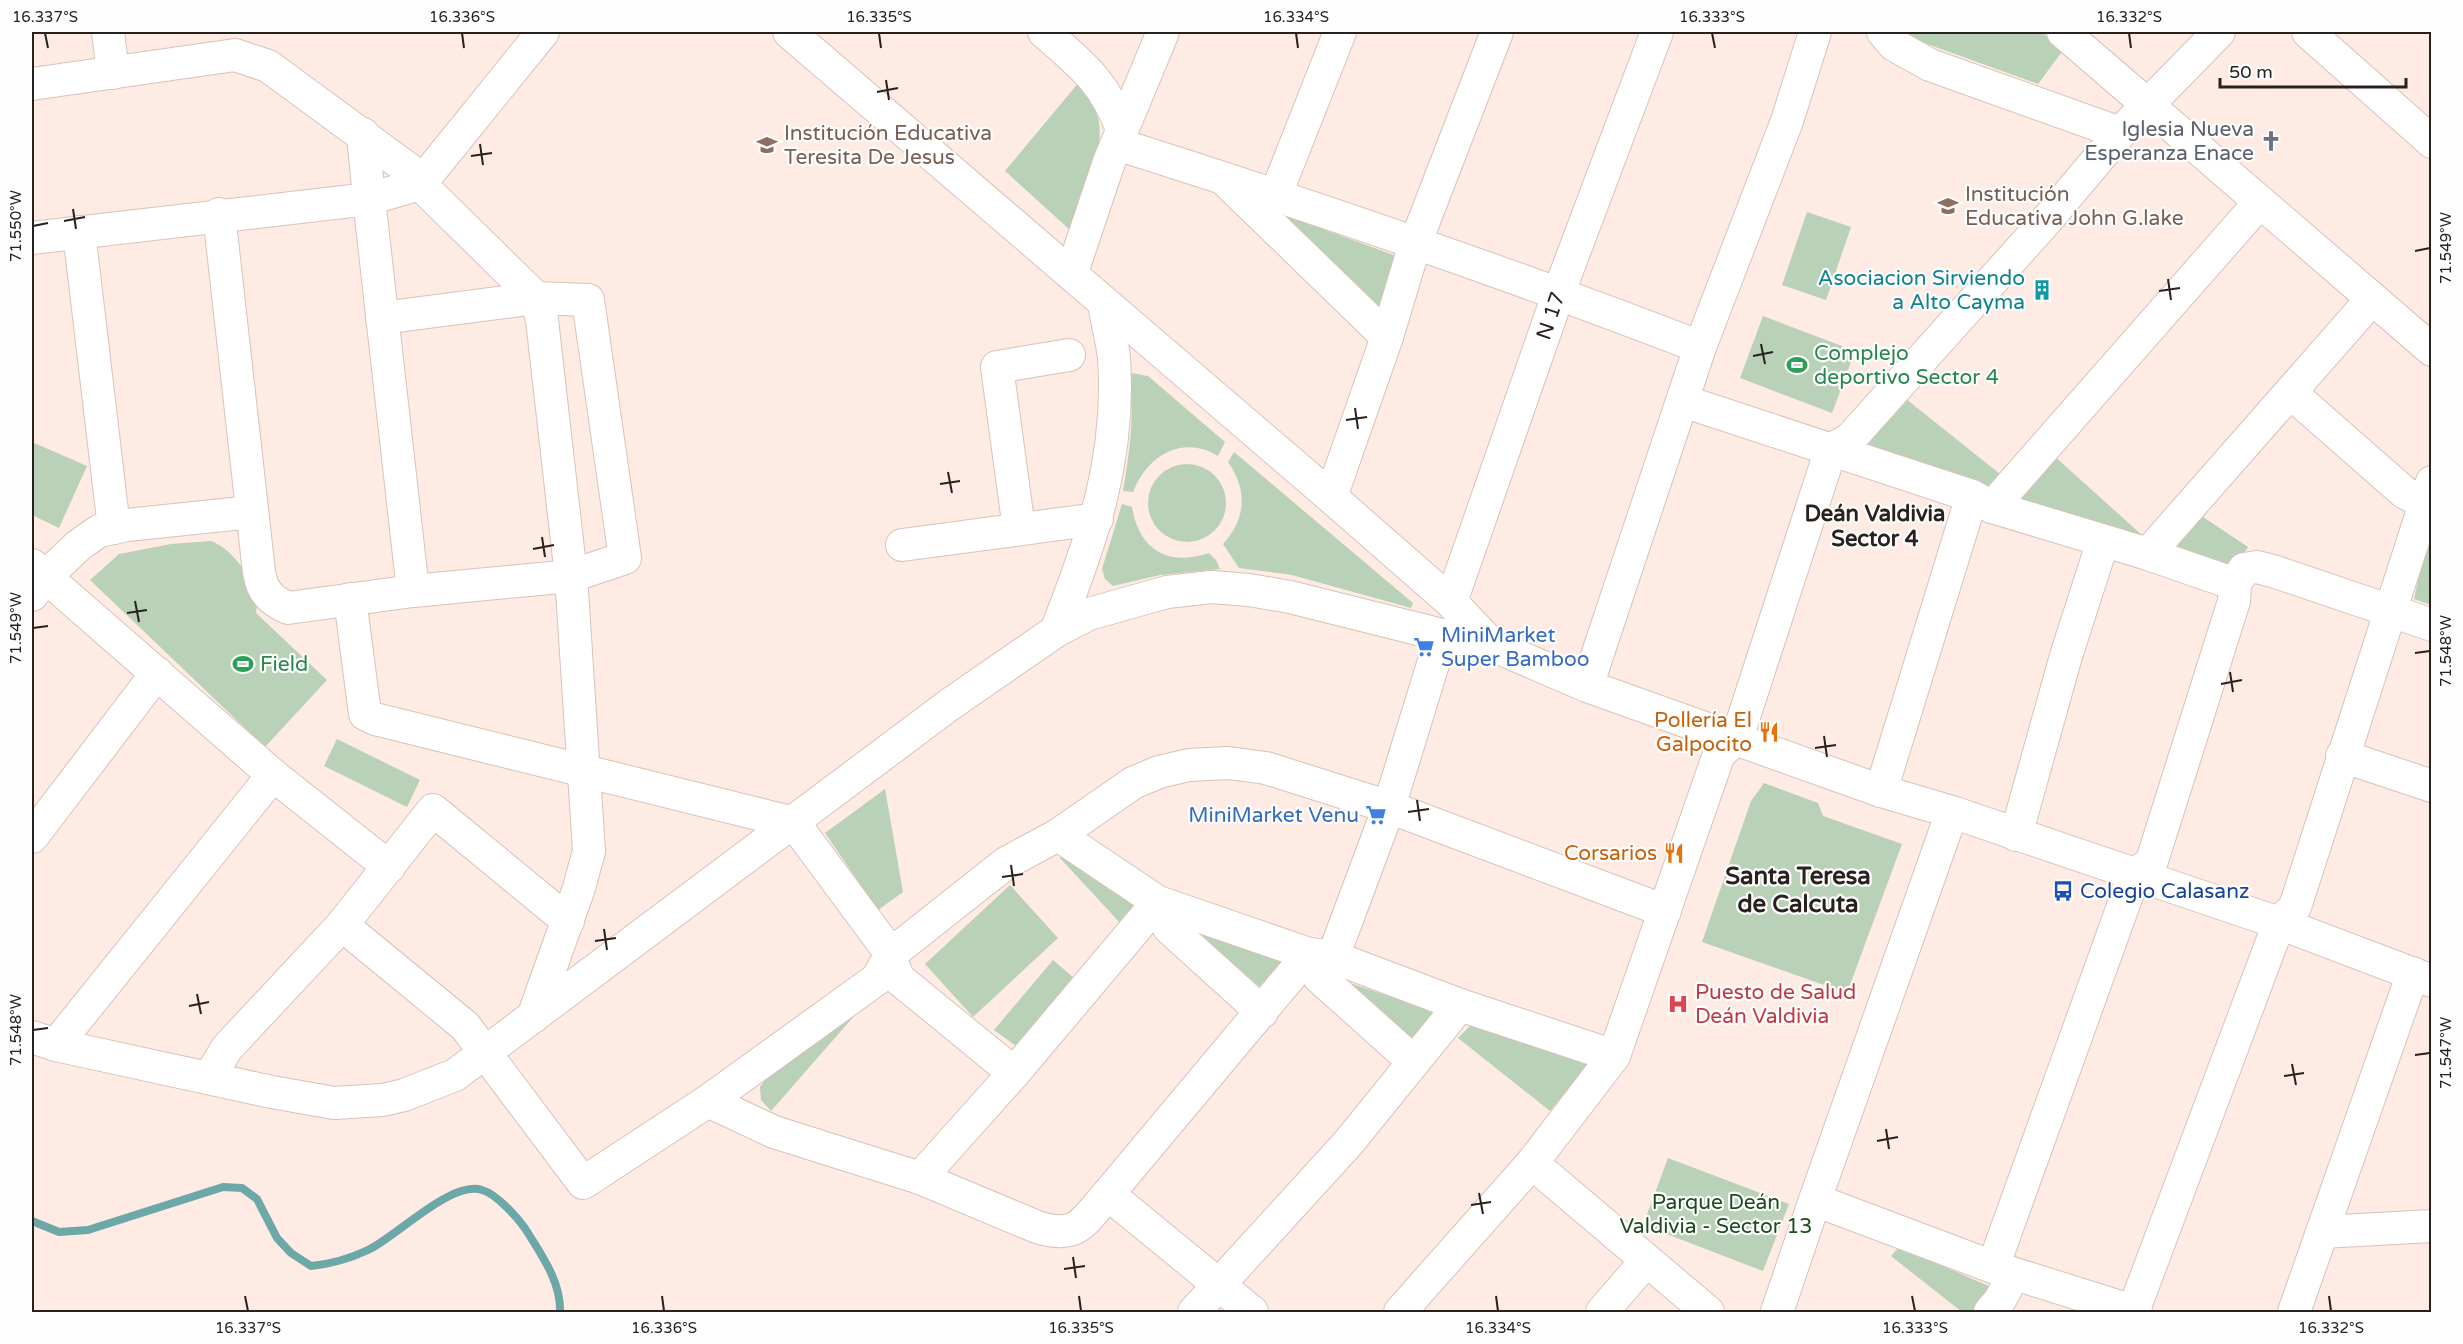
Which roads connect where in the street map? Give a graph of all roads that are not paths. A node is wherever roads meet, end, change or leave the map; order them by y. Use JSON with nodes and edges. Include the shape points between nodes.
{"nodes":[{"id":1,"x":108,"y":32,"type":"edge"},
{"id":2,"x":543,"y":32,"type":"edge"},
{"id":3,"x":789,"y":32,"type":"edge"},
{"id":4,"x":1044,"y":32,"type":"edge"},
{"id":5,"x":1163,"y":32,"type":"edge"},
{"id":6,"x":1340,"y":32,"type":"edge"},
{"id":7,"x":1497,"y":32,"type":"edge"},
{"id":8,"x":1658,"y":32,"type":"edge"},
{"id":9,"x":1815,"y":32,"type":"edge"},
{"id":10,"x":1883,"y":32,"type":"edge"},
{"id":11,"x":2063,"y":32,"type":"edge"},
{"id":12,"x":2219,"y":32,"type":"edge"},
{"id":13,"x":2308,"y":32,"type":"edge"},
{"id":14,"x":113,"y":73,"type":"junction"},
{"id":15,"x":32,"y":84,"type":"edge"},
{"id":16,"x":2147,"y":104,"type":"junction"},
{"id":17,"x":2120,"y":133,"type":"junction"},
{"id":18,"x":363,"y":134,"type":"junction"},
{"id":19,"x":1119,"y":137,"type":"junction"},
{"id":20,"x":2432,"y":142,"type":"edge"},
{"id":21,"x":1222,"y":177,"type":"junction"},
{"id":22,"x":420,"y":184,"type":"junction"},
{"id":23,"x":1276,"y":195,"type":"junction"},
{"id":24,"x":369,"y":199,"type":"junction"},
{"id":25,"x":2260,"y":202,"type":"junction"},
{"id":26,"x":219,"y":214,"type":"junction"},
{"id":27,"x":79,"y":232,"type":"junction"},
{"id":28,"x":32,"y":238,"type":"edge"},
{"id":29,"x":1415,"y":244,"type":"junction"},
{"id":30,"x":1072,"y":272,"type":"junction"},
{"id":31,"x":1559,"y":292,"type":"junction"},
{"id":32,"x":536,"y":298,"type":"junction"},
{"id":33,"x":2372,"y":299,"type":"junction"},
{"id":34,"x":1104,"y":304,"type":"junction"},
{"id":35,"x":382,"y":318,"type":"junction"},
{"id":36,"x":1387,"y":337,"type":"junction"},
{"id":37,"x":1700,"y":347,"type":"junction"},
{"id":38,"x":2432,"y":350,"type":"edge"},
{"id":39,"x":1068,"y":355,"type":"dead end"},
{"id":40,"x":2291,"y":393,"type":"junction"},
{"id":41,"x":1683,"y":401,"type":"junction"},
{"id":42,"x":1831,"y":449,"type":"junction"},
{"id":43,"x":1331,"y":497,"type":"junction"},
{"id":44,"x":2429,"y":498,"type":"edge"},
{"id":45,"x":1982,"y":501,"type":"junction"},
{"id":46,"x":252,"y":512,"type":"junction"},
{"id":47,"x":1097,"y":519,"type":"junction"},
{"id":48,"x":114,"y":528,"type":"junction"},
{"id":49,"x":1018,"y":529,"type":"junction"},
{"id":50,"x":2103,"y":541,"type":"junction"},
{"id":51,"x":902,"y":545,"type":"dead end"},
{"id":52,"x":2148,"y":554,"type":"junction"},
{"id":53,"x":571,"y":576,"type":"junction"},
{"id":54,"x":36,"y":579,"type":"edge"},
{"id":55,"x":2235,"y":585,"type":"junction"},
{"id":56,"x":413,"y":591,"type":"junction"},
{"id":57,"x":350,"y":599,"type":"junction"},
{"id":58,"x":1451,"y":603,"type":"junction"},
{"id":59,"x":2390,"y":612,"type":"junction"},
{"id":60,"x":2432,"y":625,"type":"edge"},
{"id":61,"x":1056,"y":631,"type":"junction"},
{"id":62,"x":1443,"y":635,"type":"junction"},
{"id":63,"x":1492,"y":645,"type":"junction"},
{"id":64,"x":157,"y":674,"type":"junction"},
{"id":65,"x":1587,"y":686,"type":"junction"},
{"id":66,"x":1737,"y":738,"type":"junction"},
{"id":67,"x":2342,"y":756,"type":"junction"},
{"id":68,"x":584,"y":770,"type":"junction"},
{"id":69,"x":273,"y":775,"type":"junction"},
{"id":70,"x":2432,"y":786,"type":"edge"},
{"id":71,"x":1881,"y":791,"type":"junction"},
{"id":72,"x":1389,"y":807,"type":"junction"},
{"id":73,"x":1952,"y":812,"type":"junction"},
{"id":74,"x":794,"y":823,"type":"junction"},
{"id":75,"x":1058,"y":835,"type":"junction"},
{"id":76,"x":2016,"y":835,"type":"junction"},
{"id":77,"x":32,"y":837,"type":"edge"},
{"id":78,"x":389,"y":867,"type":"junction"},
{"id":79,"x":2134,"y":873,"type":"junction"},
{"id":80,"x":1158,"y":902,"type":"junction"},
{"id":81,"x":1665,"y":911,"type":"junction"},
{"id":82,"x":568,"y":921,"type":"junction"},
{"id":83,"x":2279,"y":923,"type":"junction"},
{"id":84,"x":342,"y":925,"type":"junction"},
{"id":85,"x":891,"y":954,"type":"junction"},
{"id":86,"x":1321,"y":956,"type":"junction"},
{"id":87,"x":2422,"y":977,"type":"edge"},
{"id":88,"x":1460,"y":1005,"type":"junction"},
{"id":89,"x":1262,"y":1012,"type":"junction"},
{"id":90,"x":533,"y":1017,"type":"junction"},
{"id":91,"x":44,"y":1041,"type":"edge"},
{"id":92,"x":485,"y":1053,"type":"junction"},
{"id":93,"x":1614,"y":1056,"type":"junction"},
{"id":94,"x":1414,"y":1062,"type":"junction"},
{"id":95,"x":1014,"y":1073,"type":"junction"},
{"id":96,"x":210,"y":1078,"type":"junction"},
{"id":97,"x":708,"y":1101,"type":"junction"},
{"id":98,"x":1532,"y":1163,"type":"junction"},
{"id":99,"x":920,"y":1178,"type":"junction"},
{"id":100,"x":1108,"y":1194,"type":"junction"},
{"id":101,"x":1815,"y":1200,"type":"junction"},
{"id":102,"x":2432,"y":1226,"type":"edge"},
{"id":103,"x":2322,"y":1232,"type":"junction"},
{"id":104,"x":1646,"y":1261,"type":"junction"},
{"id":105,"x":2003,"y":1271,"type":"junction"},
{"id":106,"x":1219,"y":1284,"type":"junction"},
{"id":107,"x":1194,"y":1312,"type":"edge"},
{"id":108,"x":1252,"y":1312,"type":"edge"},
{"id":109,"x":1400,"y":1312,"type":"edge"},
{"id":110,"x":1602,"y":1312,"type":"edge"},
{"id":111,"x":1708,"y":1312,"type":"edge"},
{"id":112,"x":1777,"y":1312,"type":"edge"},
{"id":113,"x":1990,"y":1312,"type":"edge"},
{"id":114,"x":2135,"y":1312,"type":"edge"},
{"id":115,"x":2294,"y":1312,"type":"edge"}],
"edges":[{"from":1,"to":14,"type":"street"},
{"from":2,"to":22,"type":"street"},
{"from":3,"to":30,"type":"street"},
{"from":4,"to":19,"type":"street","via":[[1097,80],[1113,105]]},
{"from":5,"to":19,"type":"street"},
{"from":6,"to":23,"type":"street"},
{"from":7,"to":29,"type":"street"},
{"from":8,"to":31,"type":"street","name":"N 17"},
{"from":9,"to":37,"type":"street","via":[[1787,121]]},
{"from":10,"to":17,"type":"street","via":[[1894,45],[1930,65]]},
{"from":11,"to":16,"type":"street"},
{"from":12,"to":16,"type":"street"},
{"from":13,"to":20,"type":"street"},
{"from":14,"to":15,"type":"street"},
{"from":14,"to":18,"type":"street","via":[[235,56],[268,66]]},
{"from":16,"to":17,"type":"street"},
{"from":16,"to":25,"type":"street"},
{"from":17,"to":42,"type":"street","via":[[1849,441]]},
{"from":18,"to":22,"type":"street","via":[[411,171]]},
{"from":18,"to":24,"type":"street"},
{"from":19,"to":21,"type":"street"},
{"from":19,"to":30,"type":"street"},
{"from":21,"to":23,"type":"street"},
{"from":21,"to":36,"type":"street"},
{"from":22,"to":24,"type":"street"},
{"from":22,"to":32,"type":"street"},
{"from":23,"to":29,"type":"street"},
{"from":24,"to":26,"type":"street"},
{"from":24,"to":35,"type":"street"},
{"from":25,"to":33,"type":"street"},
{"from":25,"to":45,"type":"street"},
{"from":26,"to":27,"type":"street"},
{"from":26,"to":46,"type":"street"},
{"from":27,"to":28,"type":"street"},
{"from":27,"to":48,"type":"street"},
{"from":29,"to":31,"type":"street"},
{"from":29,"to":36,"type":"street"},
{"from":30,"to":34,"type":"street"},
{"from":31,"to":37,"type":"street"},
{"from":31,"to":58,"type":"street","name":"N 17"},
{"from":32,"to":35,"type":"street"},
{"from":32,"to":53,"type":"street","via":[[542,320]]},
{"from":32,"to":53,"type":"street","via":[[588,300],[625,558]]},
{"from":33,"to":38,"type":"street"},
{"from":33,"to":40,"type":"street"},
{"from":34,"to":43,"type":"street"},
{"from":34,"to":47,"type":"street","via":[[1114,358],[1113,405],[1111,453]]},
{"from":35,"to":56,"type":"street"},
{"from":36,"to":43,"type":"street"},
{"from":37,"to":41,"type":"street"},
{"from":39,"to":49,"type":"street","via":[[997,367]]},
{"from":40,"to":44,"type":"street","via":[[2405,493]]},
{"from":40,"to":52,"type":"street"},
{"from":41,"to":42,"type":"street"},
{"from":41,"to":65,"type":"street"},
{"from":42,"to":45,"type":"street"},
{"from":42,"to":66,"type":"street"},
{"from":43,"to":58,"type":"street"},
{"from":44,"to":59,"type":"street"},
{"from":45,"to":50,"type":"street"},
{"from":45,"to":71,"type":"street"},
{"from":46,"to":48,"type":"street"},
{"from":46,"to":57,"type":"street","via":[[261,585],[276,603],[288,608]]},
{"from":47,"to":49,"type":"street"},
{"from":47,"to":61,"type":"street"},
{"from":48,"to":54,"type":"street","via":[[99,531]]},
{"from":49,"to":51,"type":"street"},
{"from":50,"to":52,"type":"street"},
{"from":50,"to":76,"type":"street"},
{"from":52,"to":55,"type":"street"},
{"from":53,"to":56,"type":"street"},
{"from":53,"to":68,"type":"street"},
{"from":54,"to":64,"type":"street"},
{"from":55,"to":59,"type":"street","via":[[2244,569],[2257,567]]},
{"from":55,"to":79,"type":"street","via":[[2234,601],[2151,864]]},
{"from":56,"to":57,"type":"street"},
{"from":57,"to":68,"type":"street","via":[[365,714]]},
{"from":58,"to":63,"type":"street"},
{"from":59,"to":60,"type":"street"},
{"from":59,"to":67,"type":"street"},
{"from":61,"to":62,"type":"street","via":[[1117,605],[1167,592],[1212,587],[1290,597]]},
{"from":61,"to":74,"type":"street","via":[[949,705]]},
{"from":62,"to":63,"type":"street"},
{"from":62,"to":72,"type":"street"},
{"from":63,"to":65,"type":"street"},
{"from":64,"to":69,"type":"street"},
{"from":64,"to":77,"type":"street"},
{"from":65,"to":66,"type":"street"},
{"from":66,"to":71,"type":"street"},
{"from":66,"to":81,"type":"street","via":[[1719,754]]},
{"from":67,"to":70,"type":"street"},
{"from":67,"to":83,"type":"street","via":[[2295,907]]},
{"from":68,"to":74,"type":"street"},
{"from":68,"to":82,"type":"street","via":[[589,850]]},
{"from":69,"to":78,"type":"street"},
{"from":69,"to":91,"type":"street"},
{"from":71,"to":73,"type":"street"},
{"from":72,"to":75,"type":"street","via":[[1266,768],[1207,764],[1159,772],[1133,783]]},
{"from":72,"to":81,"type":"street"},
{"from":72,"to":86,"type":"street"},
{"from":73,"to":76,"type":"street"},
{"from":73,"to":101,"type":"street"},
{"from":74,"to":85,"type":"street"},
{"from":74,"to":90,"type":"street"},
{"from":75,"to":80,"type":"street"},
{"from":75,"to":85,"type":"street","via":[[1006,863]]},
{"from":76,"to":79,"type":"street"},
{"from":78,"to":82,"type":"street","via":[[433,810]]},
{"from":78,"to":84,"type":"street"},
{"from":79,"to":83,"type":"street"},
{"from":79,"to":105,"type":"street"},
{"from":80,"to":86,"type":"street"},
{"from":80,"to":89,"type":"street","via":[[1169,928]]},
{"from":80,"to":95,"type":"street"},
{"from":81,"to":93,"type":"street"},
{"from":82,"to":90,"type":"street"},
{"from":83,"to":87,"type":"street"},
{"from":83,"to":114,"type":"street"},
{"from":84,"to":92,"type":"street","via":[[465,1026]]},
{"from":84,"to":96,"type":"street","via":[[227,1048]]},
{"from":85,"to":95,"type":"street","via":[[899,979]]},
{"from":85,"to":97,"type":"street","via":[[877,979]]},
{"from":86,"to":88,"type":"street"},
{"from":86,"to":89,"type":"street"},
{"from":86,"to":94,"type":"street","via":[[1319,977]]},
{"from":87,"to":103,"type":"street"},
{"from":88,"to":93,"type":"street"},
{"from":88,"to":94,"type":"street"},
{"from":89,"to":100,"type":"street"},
{"from":90,"to":92,"type":"street"},
{"from":91,"to":96,"type":"street"},
{"from":92,"to":96,"type":"street","via":[[454,1075],[431,1085],[383,1100],[358,1103],[334,1103]]},
{"from":92,"to":97,"type":"street","via":[[583,1183]]},
{"from":93,"to":98,"type":"street"},
{"from":94,"to":106,"type":"street","via":[[1349,1142]]},
{"from":95,"to":99,"type":"street"},
{"from":97,"to":99,"type":"street","via":[[774,1132]]},
{"from":98,"to":104,"type":"street"},
{"from":98,"to":109,"type":"street"},
{"from":99,"to":100,"type":"street","via":[[1052,1232],[1066,1233],[1077,1228]]},
{"from":100,"to":106,"type":"street"},
{"from":101,"to":105,"type":"street"},
{"from":101,"to":112,"type":"street"},
{"from":102,"to":103,"type":"street"},
{"from":103,"to":115,"type":"street"},
{"from":104,"to":110,"type":"street"},
{"from":104,"to":111,"type":"street"},
{"from":105,"to":113,"type":"street","via":[[2000,1300]]},
{"from":105,"to":114,"type":"street"},
{"from":106,"to":107,"type":"street"},
{"from":106,"to":108,"type":"street"}]}
